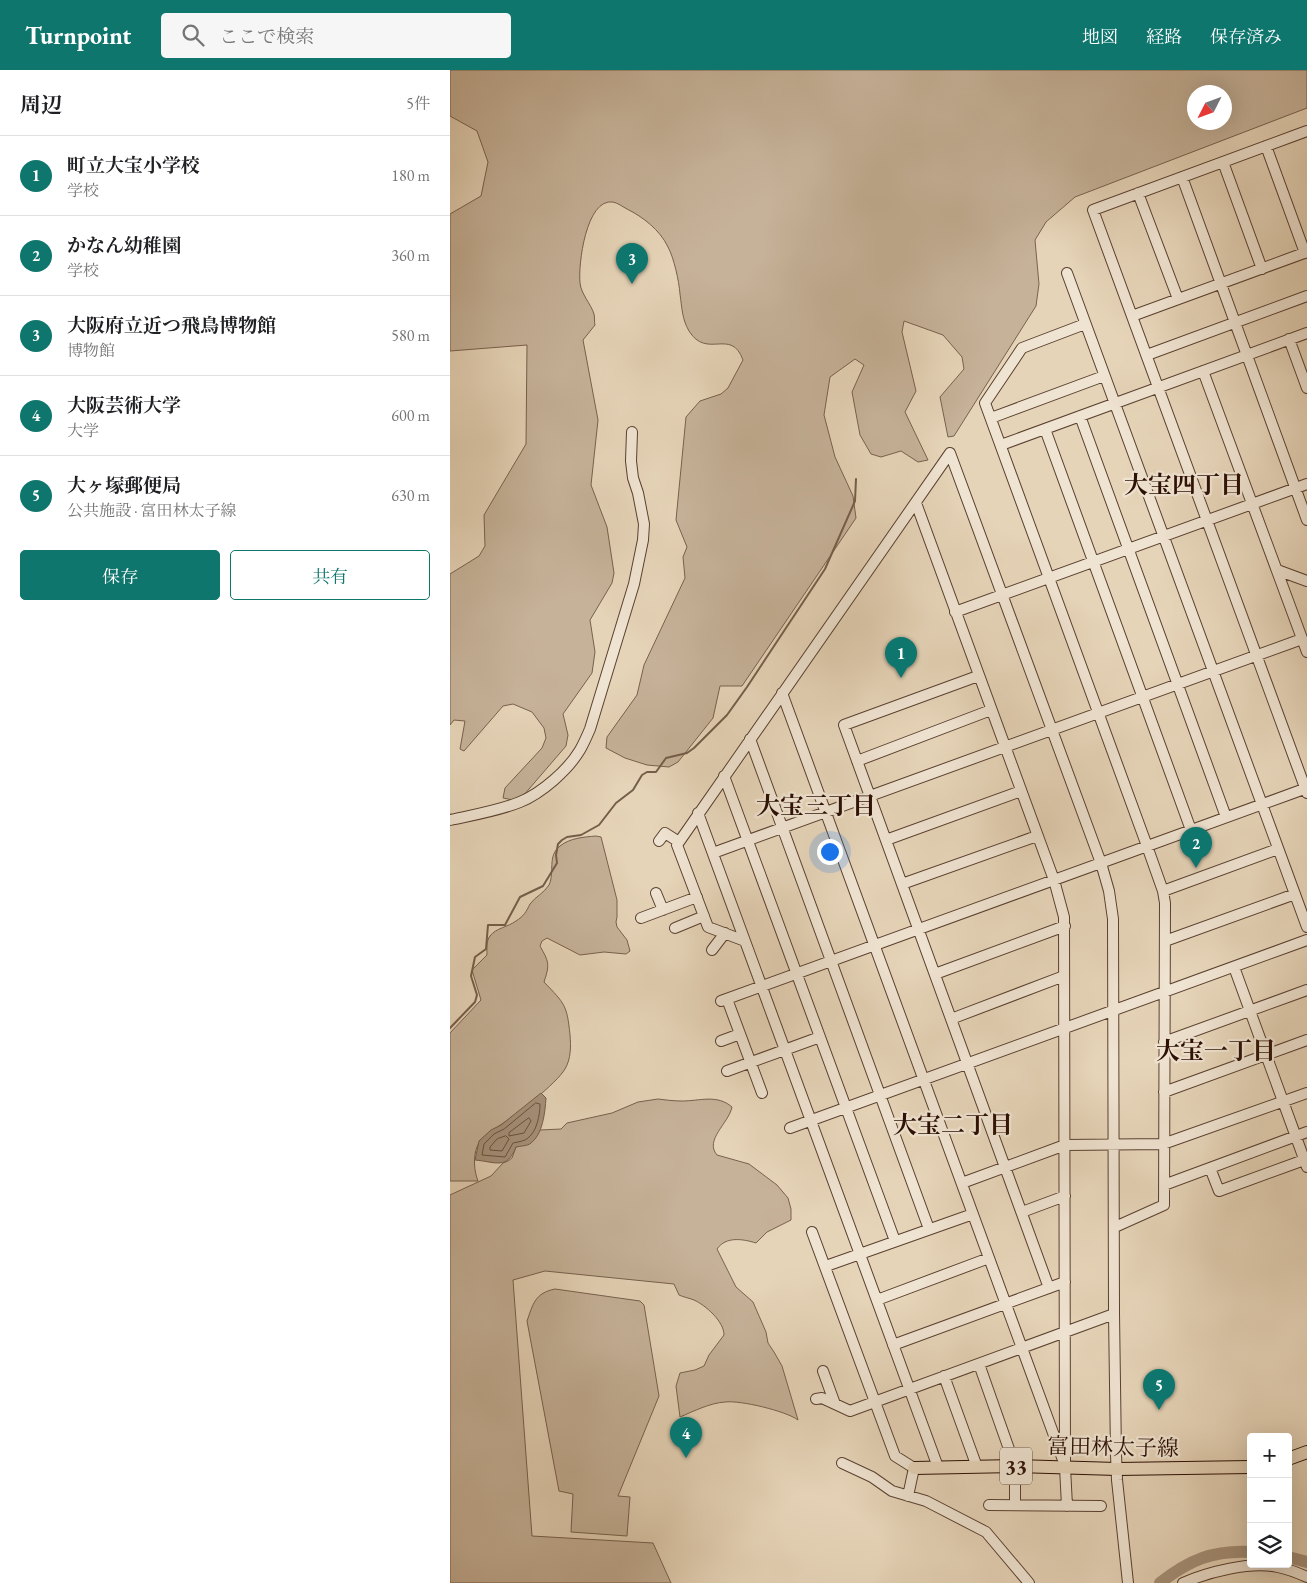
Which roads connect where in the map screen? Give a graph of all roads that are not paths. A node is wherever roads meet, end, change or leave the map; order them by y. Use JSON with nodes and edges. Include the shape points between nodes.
{"nodes":[{"id":1,"x":1307,"y":131,"type":"edge"},
{"id":2,"x":1266,"y":146,"type":"junction"},
{"id":3,"x":1223,"y":162,"type":"junction"},
{"id":4,"x":1182,"y":177,"type":"junction"},
{"id":5,"x":1138,"y":193,"type":"junction"},
{"id":6,"x":1306,"y":252,"type":"edge"},
{"id":7,"x":1262,"y":269,"type":"junction"},
{"id":8,"x":1067,"y":273,"type":"dead end"},
{"id":9,"x":1220,"y":284,"type":"junction"},
{"id":10,"x":1307,"y":296,"type":"edge"},
{"id":11,"x":1178,"y":299,"type":"junction"},
{"id":12,"x":1132,"y":316,"type":"junction"},
{"id":13,"x":1234,"y":322,"type":"junction"},
{"id":14,"x":1085,"y":324,"type":"junction"},
{"id":15,"x":1307,"y":333,"type":"edge"},
{"id":16,"x":1289,"y":339,"type":"junction"},
{"id":17,"x":1147,"y":355,"type":"junction"},
{"id":18,"x":1246,"y":355,"type":"junction"},
{"id":19,"x":1203,"y":371,"type":"junction"},
{"id":20,"x":1104,"y":376,"type":"junction"},
{"id":21,"x":1158,"y":387,"type":"junction"},
{"id":22,"x":1307,"y":388,"type":"edge"},
{"id":23,"x":1114,"y":403,"type":"junction"},
{"id":24,"x":1080,"y":416,"type":"junction"},
{"id":25,"x":991,"y":418,"type":"junction"},
{"id":26,"x":1045,"y":428,"type":"junction"},
{"id":27,"x":632,"y":432,"type":"dead end"},
{"id":28,"x":1001,"y":445,"type":"junction"},
{"id":29,"x":1307,"y":484,"type":"edge"},
{"id":30,"x":1296,"y":488,"type":"junction"},
{"id":31,"x":916,"y":503,"type":"junction"},
{"id":32,"x":1252,"y":504,"type":"junction"},
{"id":33,"x":1208,"y":520,"type":"junction"},
{"id":34,"x":1307,"y":520,"type":"edge"},
{"id":35,"x":1163,"y":537,"type":"junction"},
{"id":36,"x":1129,"y":550,"type":"junction"},
{"id":37,"x":1094,"y":563,"type":"junction"},
{"id":38,"x":1277,"y":570,"type":"junction"},
{"id":39,"x":1050,"y":579,"type":"junction"},
{"id":40,"x":1307,"y":582,"type":"edge"},
{"id":41,"x":1003,"y":596,"type":"junction"},
{"id":42,"x":955,"y":612,"type":"junction"},
{"id":43,"x":1302,"y":639,"type":"junction"},
{"id":44,"x":1307,"y":652,"type":"edge"},
{"id":45,"x":1256,"y":655,"type":"junction"},
{"id":46,"x":1213,"y":671,"type":"junction"},
{"id":47,"x":978,"y":676,"type":"junction"},
{"id":48,"x":1178,"y":684,"type":"junction"},
{"id":49,"x":782,"y":693,"type":"junction"},
{"id":50,"x":1143,"y":697,"type":"junction"},
{"id":51,"x":991,"y":710,"type":"junction"},
{"id":52,"x":1098,"y":713,"type":"junction"},
{"id":53,"x":1052,"y":730,"type":"junction"},
{"id":54,"x":750,"y":739,"type":"junction"},
{"id":55,"x":1005,"y":747,"type":"junction"},
{"id":56,"x":857,"y":760,"type":"junction"},
{"id":57,"x":724,"y":776,"type":"junction"},
{"id":58,"x":1306,"y":790,"type":"edge"},
{"id":59,"x":1020,"y":791,"type":"junction"},
{"id":60,"x":869,"y":796,"type":"junction"},
{"id":61,"x":1262,"y":804,"type":"junction"},
{"id":62,"x":826,"y":812,"type":"junction"},
{"id":63,"x":698,"y":813,"type":"junction"},
{"id":64,"x":1226,"y":817,"type":"junction"},
{"id":65,"x":450,"y":820,"type":"edge"},
{"id":66,"x":782,"y":828,"type":"junction"},
{"id":67,"x":1191,"y":830,"type":"junction"},
{"id":68,"x":1037,"y":836,"type":"junction"},
{"id":69,"x":886,"y":840,"type":"junction"},
{"id":70,"x":659,"y":841,"type":"dead end"},
{"id":71,"x":748,"y":841,"type":"junction"},
{"id":72,"x":679,"y":842,"type":"junction"},
{"id":73,"x":1147,"y":846,"type":"junction"},
{"id":74,"x":1278,"y":848,"type":"junction"},
{"id":75,"x":713,"y":853,"type":"junction"},
{"id":76,"x":1101,"y":863,"type":"junction"},
{"id":77,"x":1054,"y":880,"type":"junction"},
{"id":78,"x":902,"y":884,"type":"junction"},
{"id":79,"x":1163,"y":891,"type":"junction"},
{"id":80,"x":656,"y":893,"type":"dead end"},
{"id":81,"x":1295,"y":894,"type":"junction"},
{"id":82,"x":697,"y":897,"type":"junction"},
{"id":83,"x":664,"y":910,"type":"junction"},
{"id":84,"x":704,"y":916,"type":"junction"},
{"id":85,"x":641,"y":918,"type":"dead end"},
{"id":86,"x":1065,"y":926,"type":"junction"},
{"id":87,"x":675,"y":928,"type":"dead end"},
{"id":88,"x":1307,"y":928,"type":"edge"},
{"id":89,"x":918,"y":930,"type":"junction"},
{"id":90,"x":725,"y":933,"type":"junction"},
{"id":91,"x":745,"y":940,"type":"junction"},
{"id":92,"x":1307,"y":940,"type":"edge"},
{"id":93,"x":1165,"y":941,"type":"junction"},
{"id":94,"x":875,"y":945,"type":"junction"},
{"id":95,"x":712,"y":950,"type":"dead end"},
{"id":96,"x":831,"y":961,"type":"junction"},
{"id":97,"x":1234,"y":967,"type":"junction"},
{"id":98,"x":796,"y":973,"type":"junction"},
{"id":99,"x":935,"y":974,"type":"junction"},
{"id":100,"x":1064,"y":976,"type":"junction"},
{"id":101,"x":762,"y":986,"type":"junction"},
{"id":102,"x":1307,"y":990,"type":"edge"},
{"id":103,"x":1164,"y":992,"type":"junction"},
{"id":104,"x":1115,"y":1009,"type":"junction"},
{"id":105,"x":1250,"y":1011,"type":"junction"},
{"id":106,"x":951,"y":1019,"type":"junction"},
{"id":107,"x":1065,"y":1028,"type":"junction"},
{"id":108,"x":740,"y":1034,"type":"junction"},
{"id":109,"x":820,"y":1037,"type":"junction"},
{"id":110,"x":1307,"y":1040,"type":"edge"},
{"id":111,"x":721,"y":1041,"type":"dead end"},
{"id":112,"x":1164,"y":1042,"type":"junction"},
{"id":113,"x":785,"y":1050,"type":"junction"},
{"id":114,"x":1266,"y":1055,"type":"junction"},
{"id":115,"x":751,"y":1063,"type":"junction"},
{"id":116,"x":967,"y":1063,"type":"junction"},
{"id":117,"x":727,"y":1071,"type":"dead end"},
{"id":118,"x":924,"y":1079,"type":"junction"},
{"id":119,"x":1164,"y":1092,"type":"junction"},
{"id":120,"x":762,"y":1093,"type":"dead end"},
{"id":121,"x":1307,"y":1093,"type":"edge"},
{"id":122,"x":880,"y":1095,"type":"junction"},
{"id":123,"x":1283,"y":1102,"type":"junction"},
{"id":124,"x":846,"y":1107,"type":"junction"},
{"id":125,"x":811,"y":1120,"type":"junction"},
{"id":126,"x":790,"y":1128,"type":"dead end"},
{"id":127,"x":1307,"y":1132,"type":"edge"},
{"id":128,"x":1296,"y":1136,"type":"junction"},
{"id":129,"x":1163,"y":1144,"type":"junction"},
{"id":130,"x":1065,"y":1145,"type":"junction"},
{"id":131,"x":1115,"y":1145,"type":"junction"},
{"id":132,"x":1306,"y":1164,"type":"edge"},
{"id":133,"x":1005,"y":1168,"type":"junction"},
{"id":134,"x":1210,"y":1168,"type":"junction"},
{"id":135,"x":962,"y":1183,"type":"junction"},
{"id":136,"x":1164,"y":1185,"type":"junction"},
{"id":137,"x":1065,"y":1196,"type":"junction"},
{"id":138,"x":1022,"y":1212,"type":"junction"},
{"id":139,"x":973,"y":1214,"type":"junction"},
{"id":140,"x":1115,"y":1227,"type":"junction"},
{"id":141,"x":929,"y":1229,"type":"junction"},
{"id":142,"x":812,"y":1232,"type":"dead end"},
{"id":143,"x":895,"y":1241,"type":"junction"},
{"id":144,"x":860,"y":1254,"type":"junction"},
{"id":145,"x":989,"y":1258,"type":"junction"},
{"id":146,"x":826,"y":1266,"type":"junction"},
{"id":147,"x":1065,"y":1282,"type":"junction"},
{"id":148,"x":1049,"y":1288,"type":"junction"},
{"id":149,"x":877,"y":1300,"type":"junction"},
{"id":150,"x":1006,"y":1304,"type":"junction"},
{"id":151,"x":1114,"y":1314,"type":"junction"},
{"id":152,"x":1065,"y":1332,"type":"junction"},
{"id":153,"x":893,"y":1345,"type":"junction"},
{"id":154,"x":1022,"y":1348,"type":"junction"},
{"id":155,"x":979,"y":1364,"type":"junction"},
{"id":156,"x":823,"y":1372,"type":"dead end"},
{"id":157,"x":944,"y":1376,"type":"junction"},
{"id":158,"x":910,"y":1389,"type":"junction"},
{"id":159,"x":816,"y":1400,"type":"dead end"},
{"id":160,"x":875,"y":1402,"type":"junction"},
{"id":161,"x":835,"y":1404,"type":"junction"},
{"id":162,"x":1307,"y":1452,"type":"edge"},
{"id":163,"x":1292,"y":1458,"type":"edge"},
{"id":164,"x":842,"y":1463,"type":"dead end"},
{"id":165,"x":1015,"y":1466,"type":"junction"},
{"id":166,"x":938,"y":1467,"type":"junction"},
{"id":167,"x":977,"y":1467,"type":"junction"},
{"id":168,"x":1065,"y":1467,"type":"junction"},
{"id":169,"x":1247,"y":1467,"type":"edge"},
{"id":170,"x":914,"y":1468,"type":"junction"},
{"id":171,"x":1117,"y":1468,"type":"junction"},
{"id":172,"x":908,"y":1496,"type":"junction"},
{"id":173,"x":989,"y":1505,"type":"dead end"},
{"id":174,"x":1015,"y":1505,"type":"junction"},
{"id":175,"x":1067,"y":1506,"type":"junction"},
{"id":176,"x":1101,"y":1506,"type":"dead end"},
{"id":177,"x":1307,"y":1577,"type":"edge"},
{"id":178,"x":1029,"y":1583,"type":"edge"},
{"id":179,"x":1128,"y":1583,"type":"edge"},
{"id":180,"x":1184,"y":1583,"type":"edge"}],
"edges":[{"from":1,"to":2,"type":"street"},
{"from":2,"to":3,"type":"street"},
{"from":2,"to":6,"type":"street"},
{"from":3,"to":4,"type":"street"},
{"from":3,"to":7,"type":"street"},
{"from":4,"to":5,"type":"street"},
{"from":4,"to":9,"type":"street"},
{"from":5,"to":11,"type":"street"},
{"from":5,"to":12,"type":"street","via":[[1093,210]]},
{"from":6,"to":7,"type":"street"},
{"from":7,"to":9,"type":"street"},
{"from":8,"to":14,"type":"street"},
{"from":9,"to":11,"type":"street"},
{"from":9,"to":13,"type":"street"},
{"from":10,"to":13,"type":"street"},
{"from":11,"to":12,"type":"street"},
{"from":12,"to":17,"type":"street"},
{"from":13,"to":17,"type":"street"},
{"from":13,"to":18,"type":"street"},
{"from":14,"to":20,"type":"street"},
{"from":14,"to":25,"type":"street","via":[[1022,348],[985,403]]},
{"from":15,"to":16,"type":"street"},
{"from":16,"to":18,"type":"street"},
{"from":16,"to":22,"type":"street"},
{"from":17,"to":21,"type":"street"},
{"from":18,"to":19,"type":"street"},
{"from":18,"to":30,"type":"street"},
{"from":19,"to":21,"type":"street"},
{"from":19,"to":32,"type":"street"},
{"from":20,"to":23,"type":"street"},
{"from":20,"to":25,"type":"street"},
{"from":21,"to":23,"type":"street"},
{"from":21,"to":33,"type":"street"},
{"from":23,"to":24,"type":"street"},
{"from":23,"to":35,"type":"street"},
{"from":24,"to":26,"type":"street"},
{"from":24,"to":36,"type":"street"},
{"from":25,"to":28,"type":"street"},
{"from":26,"to":28,"type":"street"},
{"from":26,"to":37,"type":"street"},
{"from":27,"to":65,"type":"street","via":[[631,461],[644,524],[644,540],[634,584],[581,749],[567,768],[521,802]]},
{"from":28,"to":39,"type":"street"},
{"from":29,"to":30,"type":"street"},
{"from":30,"to":32,"type":"street"},
{"from":30,"to":34,"type":"street"},
{"from":31,"to":41,"type":"street","via":[[950,453]]},
{"from":31,"to":42,"type":"street"},
{"from":31,"to":49,"type":"street"},
{"from":32,"to":33,"type":"street"},
{"from":32,"to":38,"type":"street"},
{"from":33,"to":35,"type":"street"},
{"from":33,"to":45,"type":"street"},
{"from":35,"to":36,"type":"street"},
{"from":35,"to":46,"type":"street"},
{"from":36,"to":37,"type":"street"},
{"from":36,"to":48,"type":"street"},
{"from":37,"to":39,"type":"street"},
{"from":37,"to":50,"type":"street"},
{"from":38,"to":40,"type":"street"},
{"from":38,"to":43,"type":"street"},
{"from":39,"to":41,"type":"street"},
{"from":39,"to":52,"type":"street"},
{"from":41,"to":42,"type":"street"},
{"from":41,"to":53,"type":"street"},
{"from":42,"to":47,"type":"street"},
{"from":43,"to":44,"type":"street"},
{"from":43,"to":45,"type":"street"},
{"from":45,"to":46,"type":"street"},
{"from":45,"to":58,"type":"street"},
{"from":46,"to":48,"type":"street"},
{"from":46,"to":61,"type":"street"},
{"from":47,"to":51,"type":"street"},
{"from":47,"to":56,"type":"street","via":[[844,725]]},
{"from":48,"to":50,"type":"street"},
{"from":48,"to":64,"type":"street"},
{"from":49,"to":54,"type":"street"},
{"from":49,"to":62,"type":"street"},
{"from":50,"to":52,"type":"street"},
{"from":50,"to":67,"type":"street"},
{"from":51,"to":55,"type":"street"},
{"from":51,"to":56,"type":"street"},
{"from":52,"to":53,"type":"street"},
{"from":52,"to":73,"type":"street"},
{"from":53,"to":55,"type":"street"},
{"from":53,"to":76,"type":"street"},
{"from":54,"to":57,"type":"street"},
{"from":54,"to":66,"type":"street"},
{"from":55,"to":59,"type":"street"},
{"from":55,"to":60,"type":"street"},
{"from":56,"to":60,"type":"street"},
{"from":57,"to":63,"type":"street"},
{"from":57,"to":71,"type":"street"},
{"from":58,"to":61,"type":"street"},
{"from":59,"to":68,"type":"street"},
{"from":59,"to":69,"type":"street"},
{"from":60,"to":62,"type":"street"},
{"from":60,"to":69,"type":"street"},
{"from":61,"to":64,"type":"street"},
{"from":61,"to":74,"type":"street"},
{"from":62,"to":66,"type":"street"},
{"from":62,"to":94,"type":"street"},
{"from":63,"to":72,"type":"street"},
{"from":63,"to":75,"type":"street"},
{"from":64,"to":67,"type":"street"},
{"from":66,"to":71,"type":"street"},
{"from":66,"to":96,"type":"street"},
{"from":67,"to":73,"type":"street"},
{"from":68,"to":77,"type":"street"},
{"from":68,"to":78,"type":"street"},
{"from":69,"to":78,"type":"street"},
{"from":70,"to":72,"type":"street","via":[[665,833]]},
{"from":71,"to":75,"type":"street"},
{"from":71,"to":98,"type":"street"},
{"from":72,"to":82,"type":"street","via":[[677,845]]},
{"from":73,"to":76,"type":"street"},
{"from":73,"to":79,"type":"street"},
{"from":74,"to":79,"type":"street"},
{"from":74,"to":81,"type":"street"},
{"from":75,"to":91,"type":"street"},
{"from":76,"to":77,"type":"street"},
{"from":76,"to":104,"type":"street","via":[[1113,919]]},
{"from":77,"to":86,"type":"street"},
{"from":77,"to":89,"type":"street"},
{"from":78,"to":89,"type":"street"},
{"from":79,"to":93,"type":"street"},
{"from":80,"to":83,"type":"street"},
{"from":81,"to":88,"type":"street"},
{"from":81,"to":93,"type":"street"},
{"from":82,"to":83,"type":"street"},
{"from":82,"to":84,"type":"street"},
{"from":83,"to":85,"type":"street"},
{"from":84,"to":87,"type":"street"},
{"from":84,"to":90,"type":"street","via":[[708,927]]},
{"from":86,"to":99,"type":"street"},
{"from":86,"to":100,"type":"street"},
{"from":89,"to":94,"type":"street"},
{"from":89,"to":99,"type":"street"},
{"from":90,"to":91,"type":"street"},
{"from":90,"to":95,"type":"street"},
{"from":91,"to":101,"type":"street"},
{"from":92,"to":97,"type":"street"},
{"from":93,"to":103,"type":"street"},
{"from":94,"to":96,"type":"street"},
{"from":94,"to":118,"type":"street"},
{"from":96,"to":98,"type":"street"},
{"from":96,"to":122,"type":"street"},
{"from":97,"to":103,"type":"street"},
{"from":97,"to":105,"type":"street"},
{"from":98,"to":101,"type":"street"},
{"from":98,"to":109,"type":"street"},
{"from":99,"to":106,"type":"street"},
{"from":100,"to":106,"type":"street"},
{"from":100,"to":107,"type":"street"},
{"from":101,"to":108,"type":"street","via":[[724,1000]]},
{"from":101,"to":113,"type":"street"},
{"from":102,"to":105,"type":"street"},
{"from":103,"to":104,"type":"street"},
{"from":103,"to":112,"type":"street"},
{"from":104,"to":107,"type":"street"},
{"from":104,"to":131,"type":"street"},
{"from":105,"to":112,"type":"street"},
{"from":105,"to":114,"type":"street"},
{"from":106,"to":116,"type":"street"},
{"from":107,"to":116,"type":"street"},
{"from":107,"to":130,"type":"street"},
{"from":108,"to":111,"type":"street"},
{"from":108,"to":115,"type":"street"},
{"from":109,"to":113,"type":"street"},
{"from":109,"to":124,"type":"street"},
{"from":110,"to":114,"type":"street"},
{"from":112,"to":119,"type":"street"},
{"from":113,"to":115,"type":"street"},
{"from":113,"to":125,"type":"street"},
{"from":114,"to":119,"type":"street"},
{"from":114,"to":123,"type":"street"},
{"from":115,"to":117,"type":"street"},
{"from":115,"to":120,"type":"street"},
{"from":116,"to":118,"type":"street"},
{"from":116,"to":133,"type":"street"},
{"from":118,"to":122,"type":"street"},
{"from":118,"to":135,"type":"street"},
{"from":119,"to":129,"type":"street"},
{"from":121,"to":123,"type":"street"},
{"from":122,"to":124,"type":"street"},
{"from":122,"to":141,"type":"street"},
{"from":123,"to":128,"type":"street"},
{"from":123,"to":129,"type":"street"},
{"from":124,"to":125,"type":"street"},
{"from":124,"to":143,"type":"street"},
{"from":125,"to":126,"type":"street"},
{"from":125,"to":144,"type":"street"},
{"from":127,"to":128,"type":"street"},
{"from":128,"to":132,"type":"street"},
{"from":128,"to":134,"type":"street"},
{"from":129,"to":131,"type":"street"},
{"from":129,"to":136,"type":"street"},
{"from":130,"to":131,"type":"street"},
{"from":130,"to":133,"type":"street"},
{"from":130,"to":137,"type":"street"},
{"from":131,"to":140,"type":"street"},
{"from":132,"to":134,"type":"street","via":[[1219,1191]]},
{"from":133,"to":135,"type":"street"},
{"from":133,"to":138,"type":"street"},
{"from":134,"to":136,"type":"street"},
{"from":135,"to":139,"type":"street"},
{"from":136,"to":140,"type":"street","via":[[1164,1205]]},
{"from":137,"to":138,"type":"street"},
{"from":137,"to":147,"type":"street"},
{"from":138,"to":148,"type":"street"},
{"from":139,"to":141,"type":"street"},
{"from":139,"to":145,"type":"street"},
{"from":140,"to":151,"type":"street"},
{"from":141,"to":143,"type":"street"},
{"from":142,"to":146,"type":"street"},
{"from":143,"to":144,"type":"street"},
{"from":144,"to":146,"type":"street"},
{"from":144,"to":149,"type":"street"},
{"from":145,"to":149,"type":"street"},
{"from":145,"to":150,"type":"street"},
{"from":146,"to":160,"type":"street"},
{"from":147,"to":148,"type":"street"},
{"from":147,"to":152,"type":"street"},
{"from":148,"to":150,"type":"street"},
{"from":149,"to":153,"type":"street"},
{"from":150,"to":153,"type":"street"},
{"from":150,"to":154,"type":"street"},
{"from":151,"to":152,"type":"street"},
{"from":151,"to":171,"type":"street"},
{"from":152,"to":154,"type":"street"},
{"from":152,"to":168,"type":"street"},
{"from":153,"to":158,"type":"street"},
{"from":154,"to":155,"type":"street"},
{"from":154,"to":168,"type":"street"},
{"from":155,"to":157,"type":"street"},
{"from":155,"to":165,"type":"street"},
{"from":156,"to":161,"type":"street"},
{"from":157,"to":158,"type":"street"},
{"from":157,"to":167,"type":"street"},
{"from":158,"to":160,"type":"street"},
{"from":158,"to":166,"type":"street"},
{"from":159,"to":161,"type":"street","via":[[822,1398]]},
{"from":160,"to":161,"type":"street","via":[[850,1412]]},
{"from":160,"to":170,"type":"street","via":[[895,1456]]},
{"from":162,"to":163,"type":"main road"},
{"from":164,"to":172,"type":"street","via":[[892,1491]]},
{"from":165,"to":167,"type":"main road","name":"富田林太子線","number":"33"},
{"from":165,"to":168,"type":"main road","name":"富田林太子線","number":"33"},
{"from":165,"to":174,"type":"street"},
{"from":166,"to":167,"type":"main road","name":"富田林太子線","number":"33"},
{"from":166,"to":170,"type":"main road","name":"富田林太子線","number":"33"},
{"from":168,"to":171,"type":"main road","name":"富田林太子線","number":"33"},
{"from":168,"to":175,"type":"street"},
{"from":169,"to":171,"type":"main road","name":"富田林太子線","number":"33"},
{"from":170,"to":172,"type":"street"},
{"from":171,"to":179,"type":"street"},
{"from":172,"to":178,"type":"street","via":[[926,1500],[986,1532]]},
{"from":173,"to":174,"type":"street"},
{"from":174,"to":175,"type":"street"},
{"from":175,"to":176,"type":"street"},
{"from":177,"to":180,"type":"street","via":[[1260,1565],[1203,1575]]}]}
